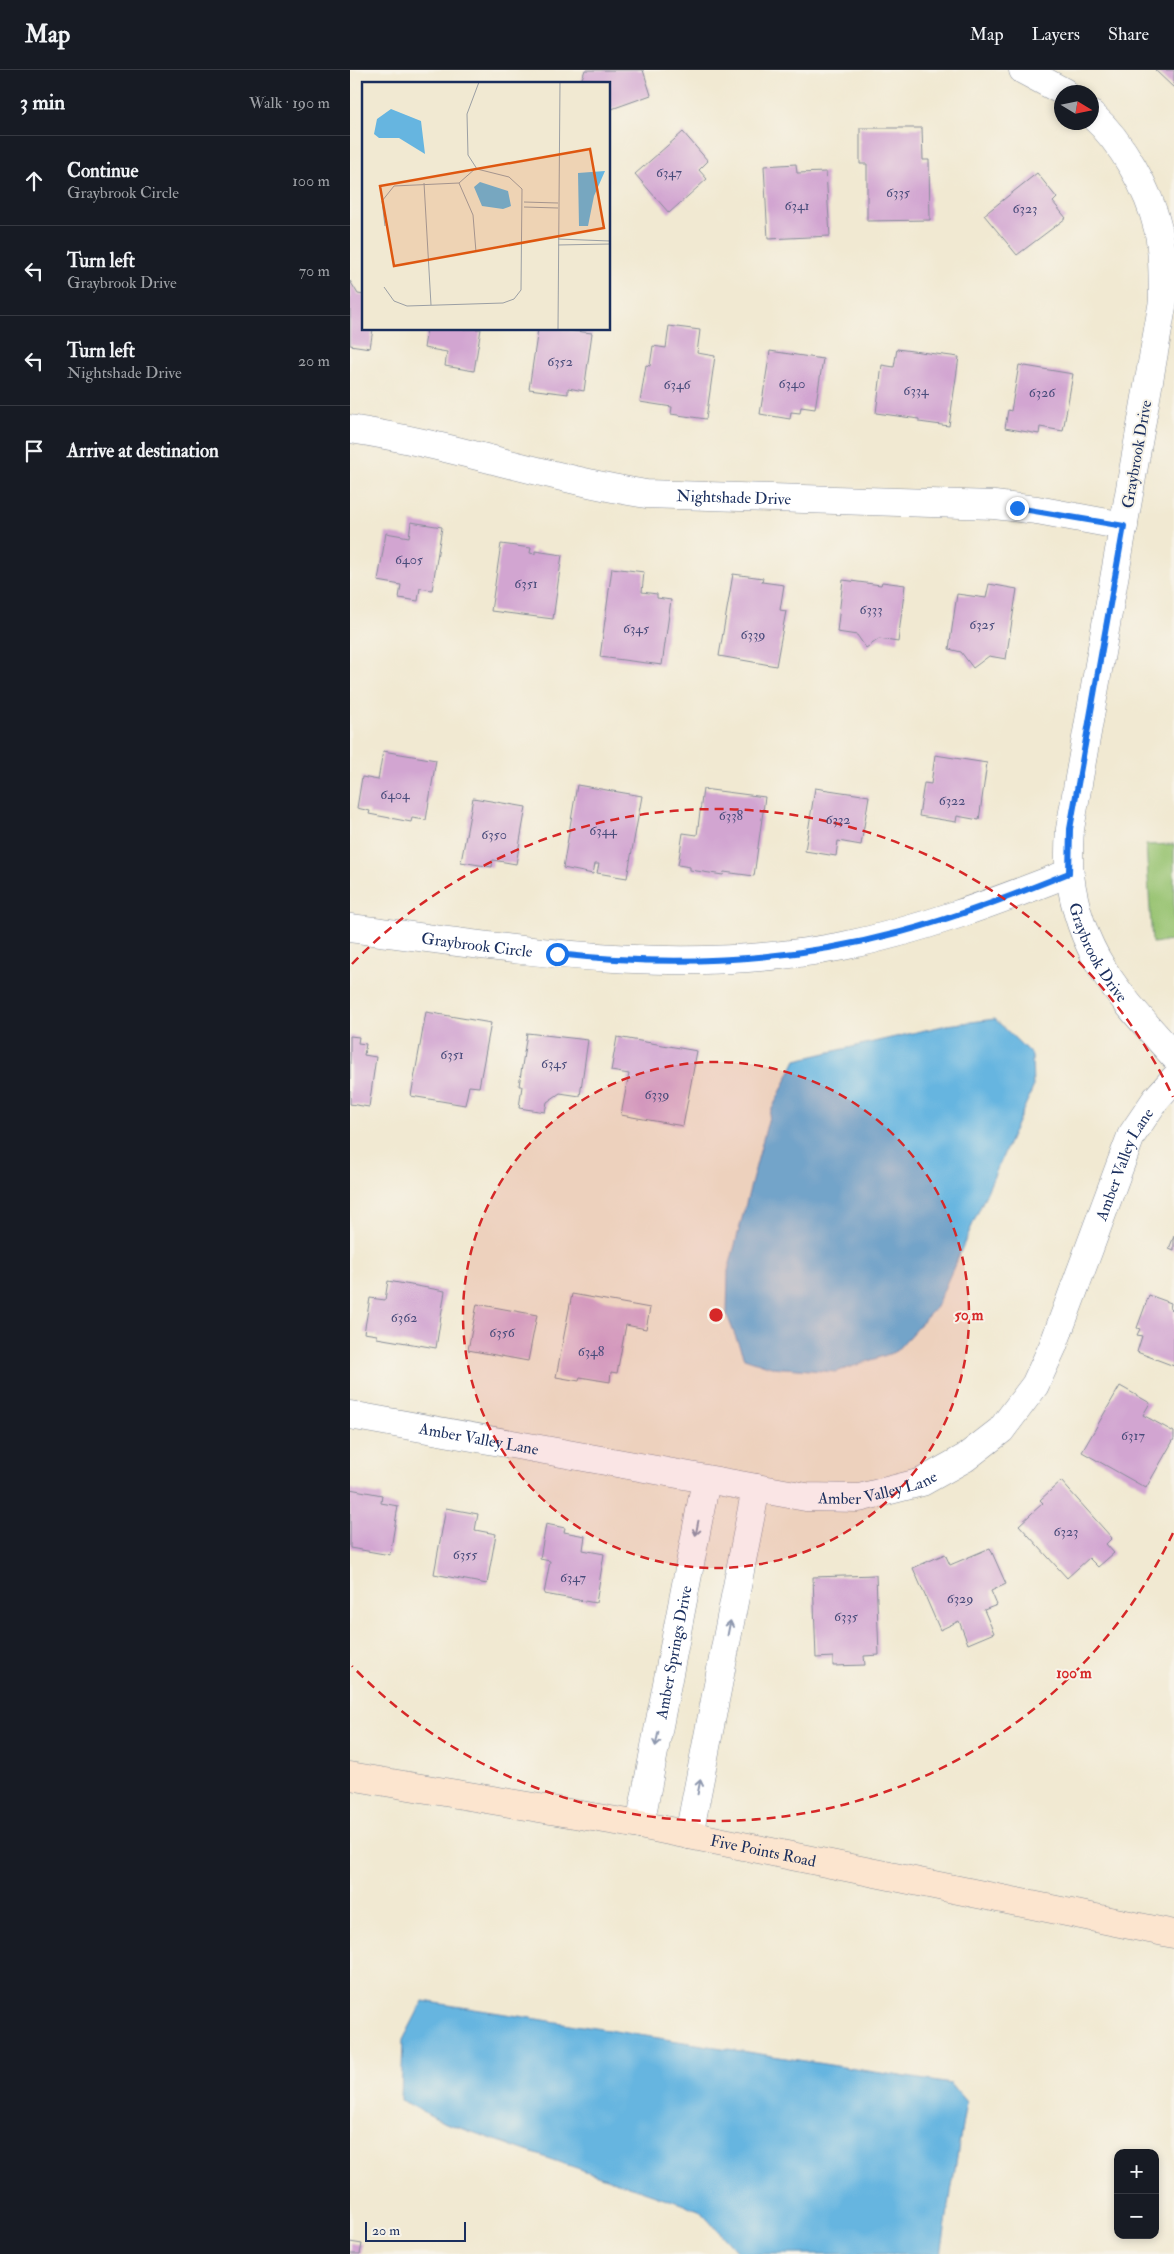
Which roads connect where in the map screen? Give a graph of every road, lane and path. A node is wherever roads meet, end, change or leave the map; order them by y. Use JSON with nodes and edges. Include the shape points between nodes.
{"nodes":[{"id":1,"x":1024,"y":70,"type":"edge"},
{"id":2,"x":1054,"y":86,"type":"edge"},
{"id":3,"x":1099,"y":123,"type":"edge"},
{"id":4,"x":350,"y":429,"type":"edge"},
{"id":5,"x":1124,"y":526,"type":"junction"},
{"id":6,"x":1069,"y":873,"type":"junction"},
{"id":7,"x":350,"y":928,"type":"edge"},
{"id":8,"x":1174,"y":1056,"type":"edge"},
{"id":9,"x":1174,"y":1079,"type":"edge"},
{"id":10,"x":350,"y":1415,"type":"edge"},
{"id":11,"x":706,"y":1480,"type":"junction"},
{"id":12,"x":756,"y":1488,"type":"junction"},
{"id":13,"x":350,"y":1776,"type":"edge"},
{"id":14,"x":640,"y":1825,"type":"junction"},
{"id":15,"x":689,"y":1835,"type":"junction"},
{"id":16,"x":1174,"y":1934,"type":"edge"}],
"edges":[{"from":1,"to":2,"type":"street"},
{"from":3,"to":5,"type":"street","name":"Graybrook Drive","via":[[1124,153],[1154,215],[1159,231],[1164,283]]},
{"from":4,"to":5,"type":"street","name":"Nightshade Drive","via":[[424,442],[599,486],[646,494],[994,505]]},
{"from":5,"to":6,"type":"street","name":"Graybrook Drive","via":[[1070,829]]},
{"from":6,"to":7,"type":"street","name":"Graybrook Circle","via":[[956,916],[901,932],[842,946],[760,957],[616,960]]},
{"from":6,"to":8,"type":"street","name":"Graybrook Drive","via":[[1094,958],[1123,999]]},
{"from":9,"to":12,"type":"street","name":"Amber Valley Lane","via":[[1131,1136],[1053,1346],[1035,1385],[1001,1430],[950,1467],[922,1482],[889,1492],[860,1498],[829,1498]]},
{"from":10,"to":11,"type":"street","name":"Amber Valley Lane"},
{"from":11,"to":12,"type":"street","name":"Amber Valley Lane"},
{"from":11,"to":14,"type":"street","name":"Amber Springs Drive","one_way":true},
{"from":15,"to":12,"type":"street","one_way":true},
{"from":13,"to":14,"type":"street","name":"Five Points Road"},
{"from":14,"to":15,"type":"street","name":"Five Points Road"},
{"from":15,"to":16,"type":"street","name":"Five Points Road"}]}
